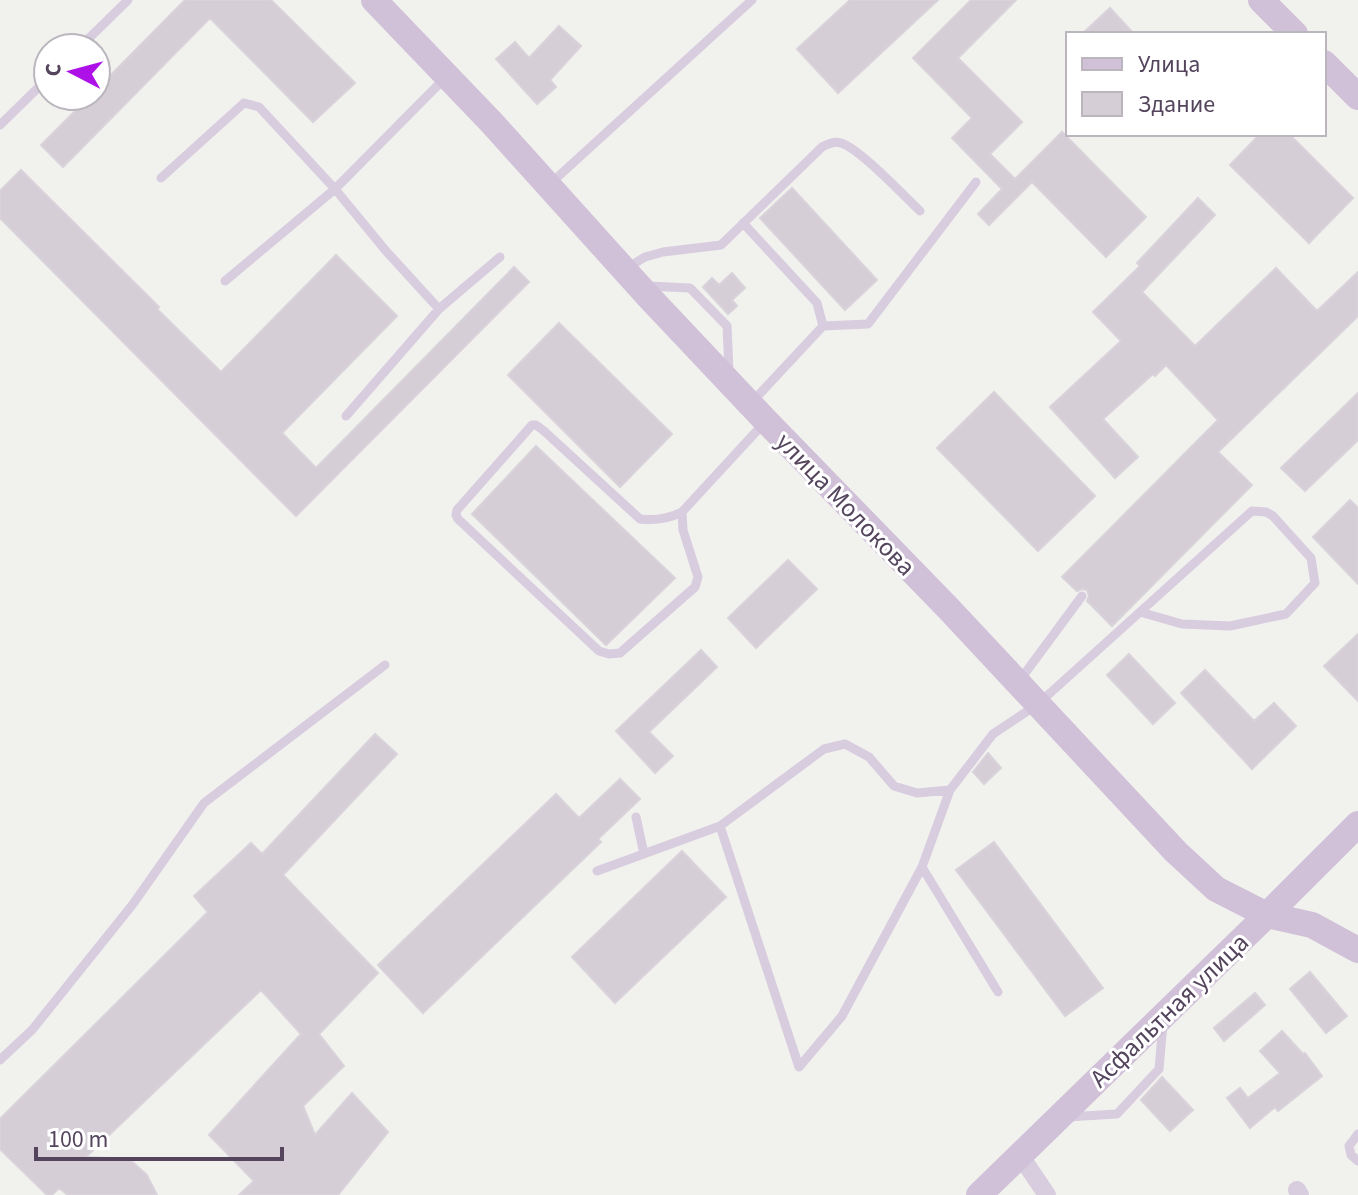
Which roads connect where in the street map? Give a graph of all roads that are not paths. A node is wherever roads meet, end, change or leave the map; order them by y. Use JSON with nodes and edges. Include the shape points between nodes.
{"nodes":[{"id":1,"x":128,"y":0,"type":"edge"},
{"id":2,"x":374,"y":0,"type":"edge"},
{"id":3,"x":752,"y":0,"type":"edge"},
{"id":4,"x":1261,"y":0,"type":"edge"},
{"id":5,"x":95,"y":32,"type":"edge"},
{"id":6,"x":1293,"y":32,"type":"edge"},
{"id":7,"x":1326,"y":65,"type":"edge"},
{"id":8,"x":447,"y":76,"type":"junction"},
{"id":9,"x":32,"y":94,"type":"edge"},
{"id":10,"x":1358,"y":97,"type":"edge"},
{"id":11,"x":0,"y":125,"type":"edge"},
{"id":12,"x":161,"y":178,"type":"dead end"},
{"id":13,"x":976,"y":182,"type":"dead end"},
{"id":14,"x":548,"y":185,"type":"junction"},
{"id":15,"x":335,"y":189,"type":"junction"},
{"id":16,"x":920,"y":211,"type":"dead end"},
{"id":17,"x":743,"y":223,"type":"junction"},
{"id":18,"x":500,"y":257,"type":"dead end"},
{"id":19,"x":631,"y":278,"type":"junction"},
{"id":20,"x":225,"y":281,"type":"dead end"},
{"id":21,"x":439,"y":309,"type":"junction"},
{"id":22,"x":823,"y":326,"type":"junction"},
{"id":23,"x":729,"y":383,"type":"junction"},
{"id":24,"x":758,"y":413,"type":"junction"},
{"id":25,"x":346,"y":416,"type":"dead end"},
{"id":26,"x":682,"y":512,"type":"junction"},
{"id":27,"x":1082,"y":596,"type":"dead end"},
{"id":28,"x":1140,"y":612,"type":"junction"},
{"id":29,"x":385,"y":665,"type":"dead end"},
{"id":30,"x":1018,"y":682,"type":"junction"},
{"id":31,"x":1038,"y":704,"type":"junction"},
{"id":32,"x":950,"y":790,"type":"junction"},
{"id":33,"x":636,"y":817,"type":"dead end"},
{"id":34,"x":1358,"y":824,"type":"edge"},
{"id":35,"x":720,"y":826,"type":"junction"},
{"id":36,"x":644,"y":854,"type":"junction"},
{"id":37,"x":922,"y":867,"type":"junction"},
{"id":38,"x":597,"y":871,"type":"dead end"},
{"id":39,"x":1267,"y":915,"type":"junction"},
{"id":40,"x":1358,"y":950,"type":"edge"},
{"id":41,"x":998,"y":992,"type":"dead end"},
{"id":42,"x":1164,"y":1015,"type":"junction"},
{"id":43,"x":0,"y":1060,"type":"edge"},
{"id":44,"x":1059,"y":1118,"type":"junction"},
{"id":45,"x":1358,"y":1134,"type":"edge"},
{"id":46,"x":1020,"y":1155,"type":"junction"},
{"id":47,"x":1358,"y":1161,"type":"edge"},
{"id":48,"x":979,"y":1195,"type":"edge"},
{"id":49,"x":1047,"y":1195,"type":"edge"}],
"edges":[{"from":1,"to":5,"type":"lane"},
{"from":2,"to":8,"type":"street","name":"улица Молокова"},
{"from":3,"to":14,"type":"lane"},
{"from":4,"to":6,"type":"street"},
{"from":7,"to":10,"type":"street"},
{"from":8,"to":14,"type":"street","name":"улица Молокова"},
{"from":8,"to":15,"type":"lane"},
{"from":9,"to":11,"type":"lane"},
{"from":12,"to":15,"type":"lane","via":[[244,103],[259,107]]},
{"from":13,"to":22,"type":"lane","via":[[868,324]]},
{"from":14,"to":19,"type":"street","name":"улица Молокова"},
{"from":15,"to":20,"type":"lane"},
{"from":15,"to":21,"type":"lane"},
{"from":16,"to":17,"type":"lane","via":[[867,161],[836,142],[822,147]]},
{"from":17,"to":19,"type":"lane","via":[[721,245],[645,257]]},
{"from":17,"to":22,"type":"lane","via":[[817,303]]},
{"from":18,"to":21,"type":"lane"},
{"from":19,"to":23,"type":"street","name":"улица Молокова"},
{"from":19,"to":23,"type":"lane","via":[[690,288],[727,326]]},
{"from":21,"to":25,"type":"lane"},
{"from":22,"to":24,"type":"lane"},
{"from":23,"to":24,"type":"street","name":"улица Молокова"},
{"from":24,"to":26,"type":"lane"},
{"from":24,"to":30,"type":"street","name":"улица Молокова"},
{"from":26,"to":26,"type":"lane","via":[[698,577],[695,587],[620,653],[609,654],[599,651],[456,515],[532,425],[640,519],[659,520]]},
{"from":27,"to":30,"type":"lane"},
{"from":28,"to":28,"type":"lane","via":[[1182,624],[1230,626],[1286,614],[1315,583],[1311,558],[1273,516],[1252,511]]},
{"from":28,"to":31,"type":"lane"},
{"from":29,"to":43,"type":"lane","via":[[204,803],[133,904],[32,1030]]},
{"from":30,"to":31,"type":"street","name":"улица Молокова"},
{"from":31,"to":32,"type":"lane","via":[[993,734]]},
{"from":31,"to":39,"type":"street","name":"улица Молокова","via":[[1216,889]]},
{"from":32,"to":35,"type":"lane","via":[[917,793],[894,786],[869,757],[845,744],[824,749]]},
{"from":32,"to":37,"type":"lane"},
{"from":33,"to":36,"type":"lane"},
{"from":34,"to":39,"type":"street","name":"Асфальтная улица"},
{"from":35,"to":36,"type":"lane"},
{"from":35,"to":37,"type":"lane","via":[[799,1067],[842,1016]]},
{"from":36,"to":38,"type":"lane"},
{"from":37,"to":41,"type":"lane"},
{"from":39,"to":40,"type":"street","name":"улица Молокова","via":[[1312,925]]},
{"from":39,"to":42,"type":"street","name":"Асфальтная улица"},
{"from":42,"to":44,"type":"street","name":"Асфальтная улица"},
{"from":42,"to":44,"type":"lane","via":[[1159,1069],[1117,1114]]},
{"from":44,"to":46,"type":"street","name":"Асфальтная улица"},
{"from":45,"to":47,"type":"lane","via":[[1349,1146]]},
{"from":46,"to":48,"type":"street","name":"Асфальтная улица"},
{"from":46,"to":49,"type":"street"}]}
